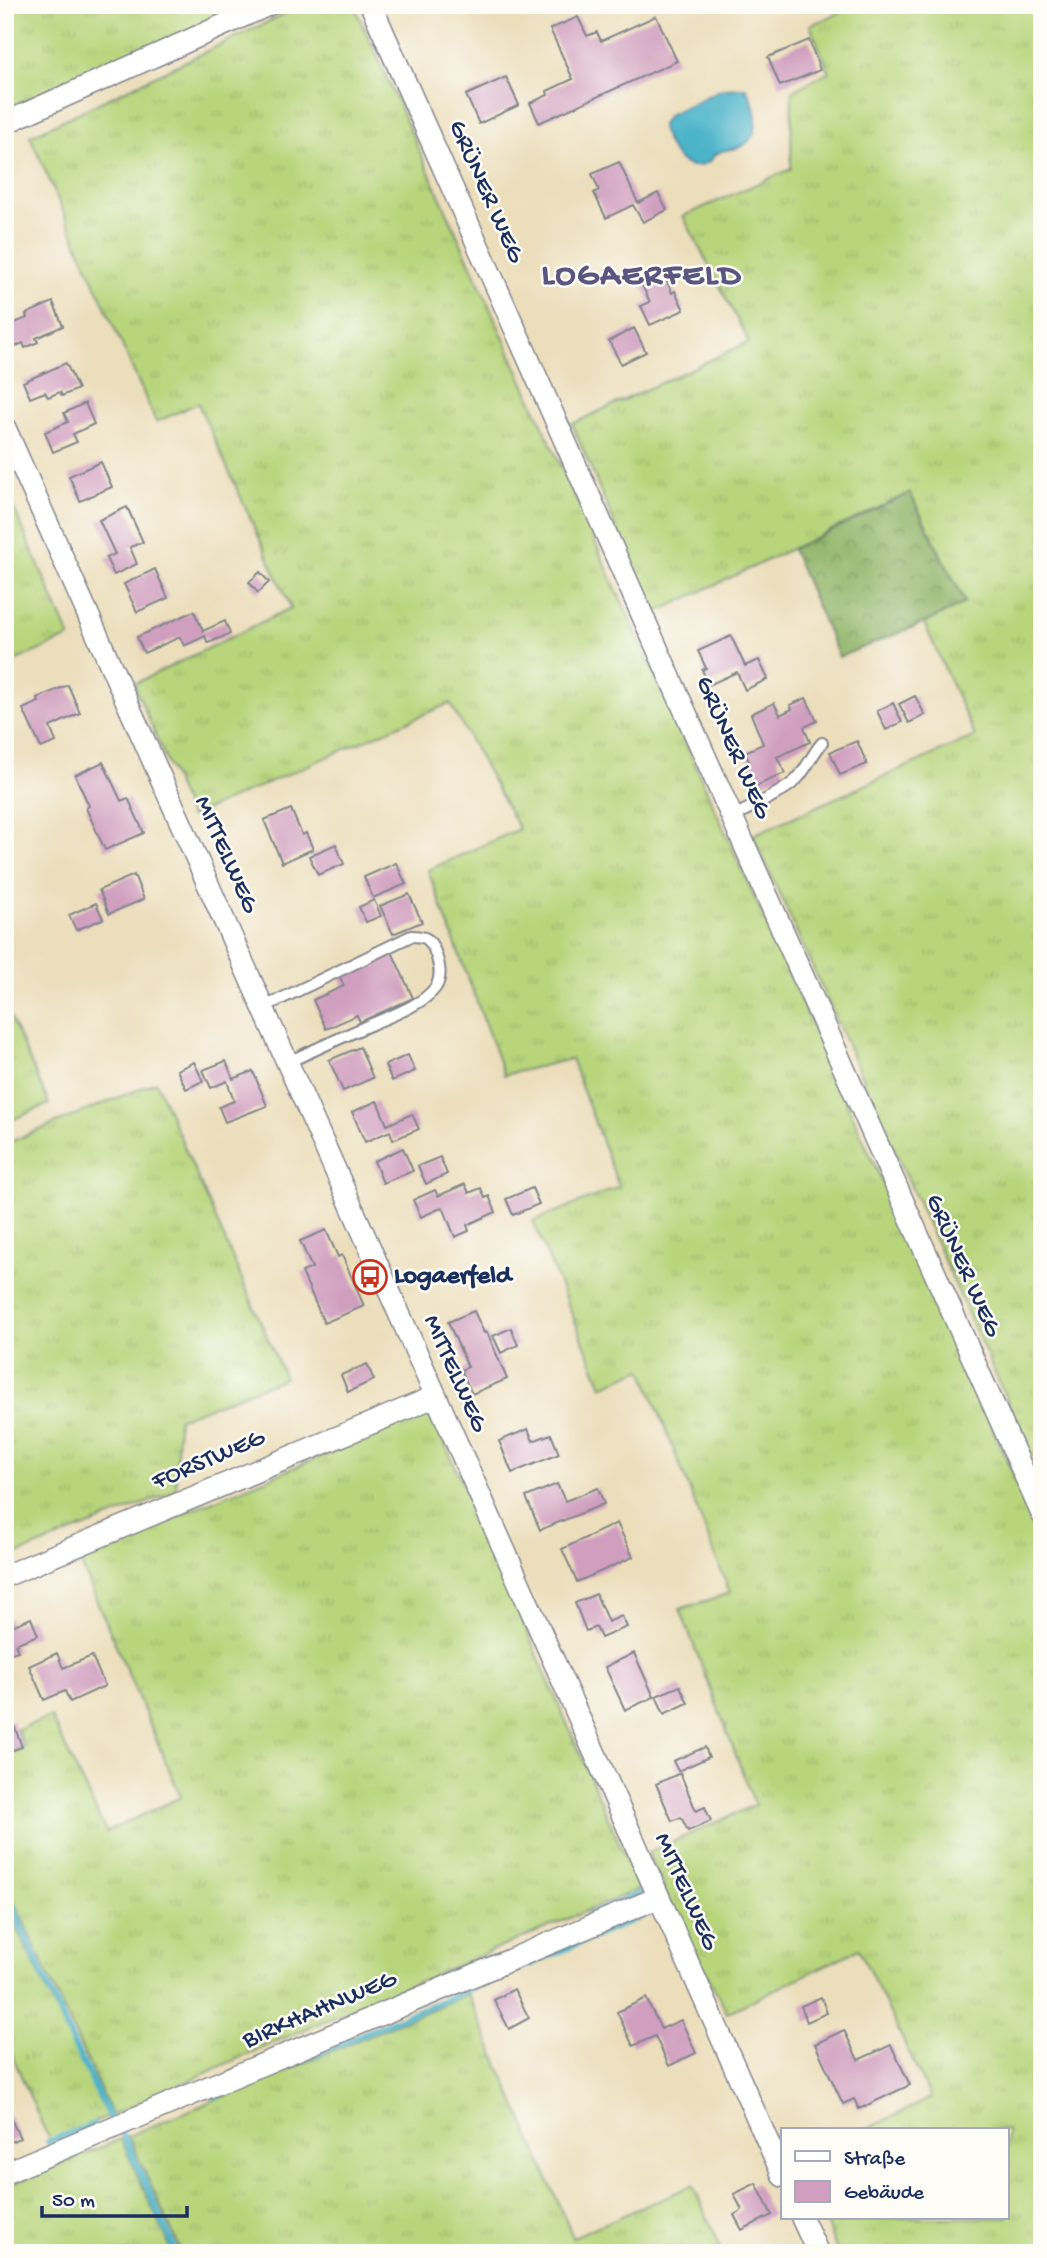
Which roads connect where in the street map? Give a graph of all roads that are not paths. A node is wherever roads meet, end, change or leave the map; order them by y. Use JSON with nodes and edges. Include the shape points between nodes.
{"nodes":[{"id":1,"x":268,"y":5,"type":"edge"},
{"id":2,"x":371,"y":5,"type":"edge"},
{"id":3,"x":5,"y":123,"type":"edge"},
{"id":4,"x":7,"y":437,"type":"edge"},
{"id":5,"x":822,"y":743,"type":"dead end"},
{"id":6,"x":732,"y":817,"type":"junction"},
{"id":7,"x":262,"y":1008,"type":"junction"},
{"id":8,"x":286,"y":1063,"type":"junction"},
{"id":9,"x":434,"y":1397,"type":"junction"},
{"id":10,"x":1042,"y":1514,"type":"edge"},
{"id":11,"x":5,"y":1576,"type":"edge"},
{"id":12,"x":657,"y":1898,"type":"junction"},
{"id":13,"x":781,"y":2171,"type":"edge"},
{"id":14,"x":5,"y":2173,"type":"edge"},
{"id":15,"x":803,"y":2220,"type":"edge"},
{"id":16,"x":818,"y":2253,"type":"edge"}],
"edges":[{"from":1,"to":3,"type":"street"},
{"from":2,"to":6,"type":"street","name":"GRÜNER WEG"},
{"from":4,"to":7,"type":"street","name":"MITTELWEG"},
{"from":5,"to":6,"type":"lane","via":[[793,783]]},
{"from":6,"to":10,"type":"street","name":"GRÜNER WEG"},
{"from":7,"to":8,"type":"street","name":"MITTELWEG"},
{"from":7,"to":8,"type":"lane","via":[[411,936],[429,939],[434,949],[440,975],[430,994]]},
{"from":8,"to":9,"type":"street","name":"MITTELWEG"},
{"from":9,"to":11,"type":"street","name":"FORSTWEG"},
{"from":9,"to":12,"type":"street","name":"MITTELWEG"},
{"from":12,"to":13,"type":"street","name":"MITTELWEG"},
{"from":12,"to":14,"type":"street","name":"BIRKHAHNWEG"},
{"from":15,"to":16,"type":"street"}]}
